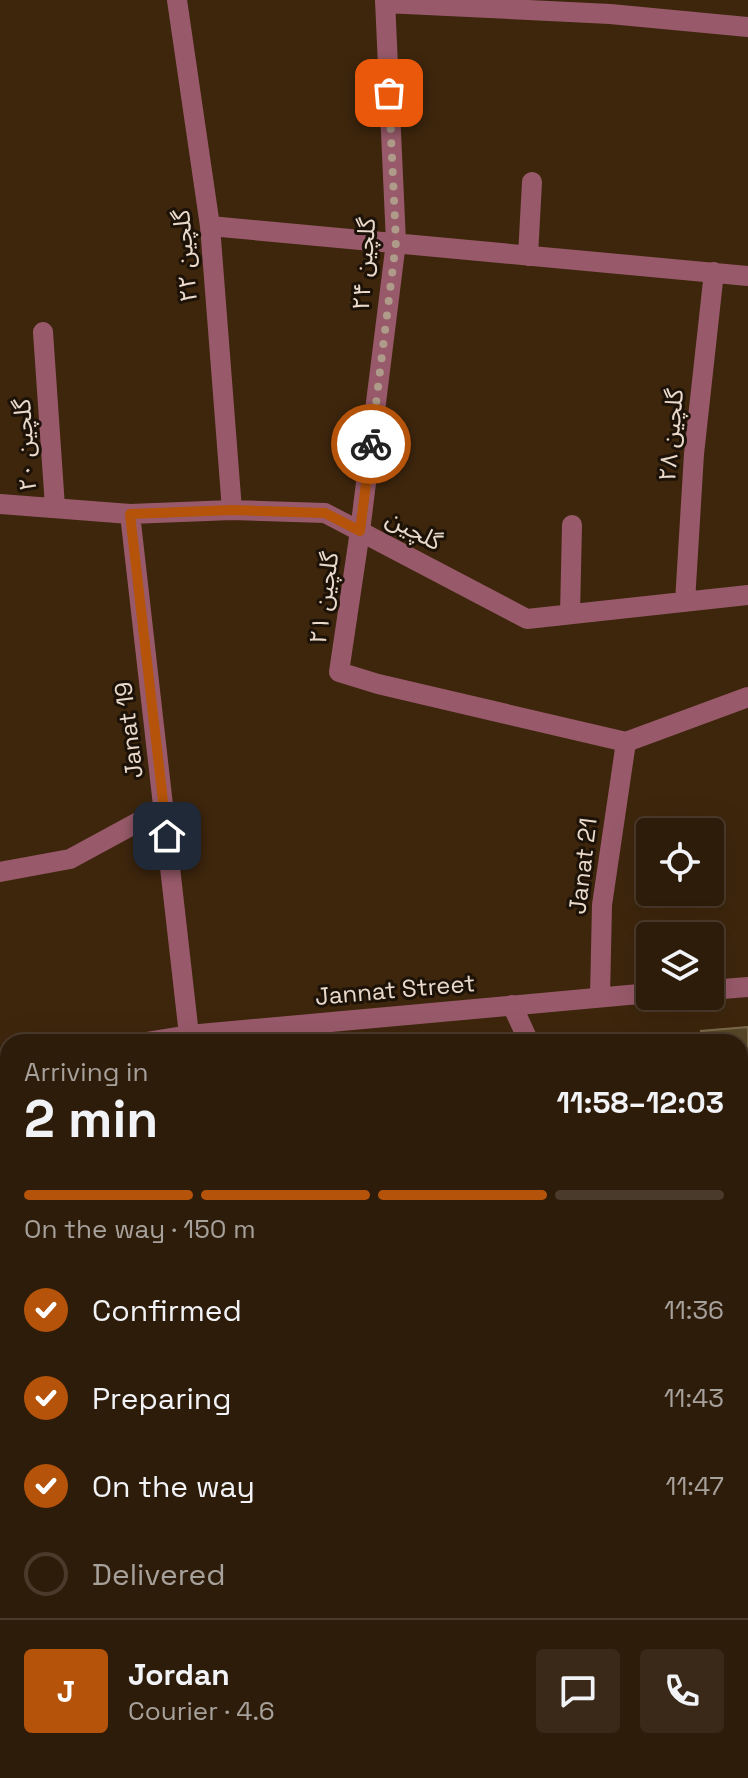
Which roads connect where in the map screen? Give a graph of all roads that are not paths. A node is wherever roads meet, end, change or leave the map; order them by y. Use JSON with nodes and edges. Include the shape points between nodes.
{"nodes":[{"id":1,"x":177,"y":0,"type":"edge"},
{"id":2,"x":385,"y":1,"type":"edge"},
{"id":3,"x":611,"y":7,"type":"edge"},
{"id":4,"x":748,"y":27,"type":"edge"},
{"id":5,"x":532,"y":182,"type":"dead end"},
{"id":6,"x":210,"y":226,"type":"junction"},
{"id":7,"x":396,"y":242,"type":"junction"},
{"id":8,"x":528,"y":256,"type":"junction"},
{"id":9,"x":714,"y":272,"type":"junction"},
{"id":10,"x":748,"y":276,"type":"edge"},
{"id":11,"x":43,"y":332,"type":"dead end"},
{"id":12,"x":0,"y":504,"type":"edge"},
{"id":13,"x":55,"y":507,"type":"junction"},
{"id":14,"x":232,"y":510,"type":"junction"},
{"id":15,"x":130,"y":514,"type":"junction"},
{"id":16,"x":572,"y":525,"type":"dead end"},
{"id":17,"x":360,"y":531,"type":"junction"},
{"id":18,"x":748,"y":595,"type":"edge"},
{"id":19,"x":685,"y":602,"type":"junction"},
{"id":20,"x":570,"y":614,"type":"junction"},
{"id":21,"x":748,"y":697,"type":"edge"},
{"id":22,"x":626,"y":742,"type":"junction"},
{"id":23,"x":164,"y":808,"type":"junction"},
{"id":24,"x":0,"y":872,"type":"edge"},
{"id":25,"x":748,"y":987,"type":"edge"},
{"id":26,"x":724,"y":989,"type":"edge"},
{"id":27,"x":636,"y":994,"type":"edge"},
{"id":28,"x":600,"y":997,"type":"junction"},
{"id":29,"x":512,"y":1005,"type":"junction"},
{"id":30,"x":189,"y":1034,"type":"edge"},
{"id":31,"x":200,"y":1034,"type":"edge"},
{"id":32,"x":525,"y":1034,"type":"edge"}],
"edges":[{"from":1,"to":6,"type":"street","name":"گلچین ۲۲"},
{"from":2,"to":3,"type":"street"},
{"from":2,"to":7,"type":"street","name":"گلچین ۲۴"},
{"from":3,"to":4,"type":"street"},
{"from":5,"to":8,"type":"street"},
{"from":6,"to":7,"type":"street"},
{"from":6,"to":14,"type":"street","name":"گلچین ۲۲"},
{"from":7,"to":8,"type":"street"},
{"from":7,"to":17,"type":"street","name":"گلچین ۲۴"},
{"from":8,"to":9,"type":"street"},
{"from":9,"to":10,"type":"street"},
{"from":9,"to":19,"type":"street","name":"گلچین ۲۸"},
{"from":11,"to":13,"type":"street","name":"گلچین ۲۰"},
{"from":12,"to":13,"type":"street","name":"گلچین"},
{"from":13,"to":15,"type":"street","name":"گلچین"},
{"from":14,"to":15,"type":"street","name":"گلچین"},
{"from":14,"to":17,"type":"street","name":"گلچین","via":[[325,513]]},
{"from":15,"to":23,"type":"street","name":"Janat 19"},
{"from":16,"to":20,"type":"street"},
{"from":17,"to":20,"type":"street","name":"گلچین","via":[[527,619]]},
{"from":17,"to":22,"type":"street","name":"گلچین ۲۱","via":[[339,672]]},
{"from":18,"to":19,"type":"street","name":"گلچین"},
{"from":19,"to":20,"type":"street","name":"گلچین"},
{"from":21,"to":22,"type":"street"},
{"from":22,"to":28,"type":"street","name":"Janat 21","via":[[602,905]]},
{"from":23,"to":24,"type":"street","via":[[70,859]]},
{"from":23,"to":30,"type":"street","name":"Janat 19"},
{"from":25,"to":26,"type":"street"},
{"from":27,"to":28,"type":"street","name":"Jannat Street"},
{"from":28,"to":29,"type":"street","name":"Jannat Street"},
{"from":29,"to":31,"type":"street","name":"Jannat Street"},
{"from":29,"to":32,"type":"street"}]}
